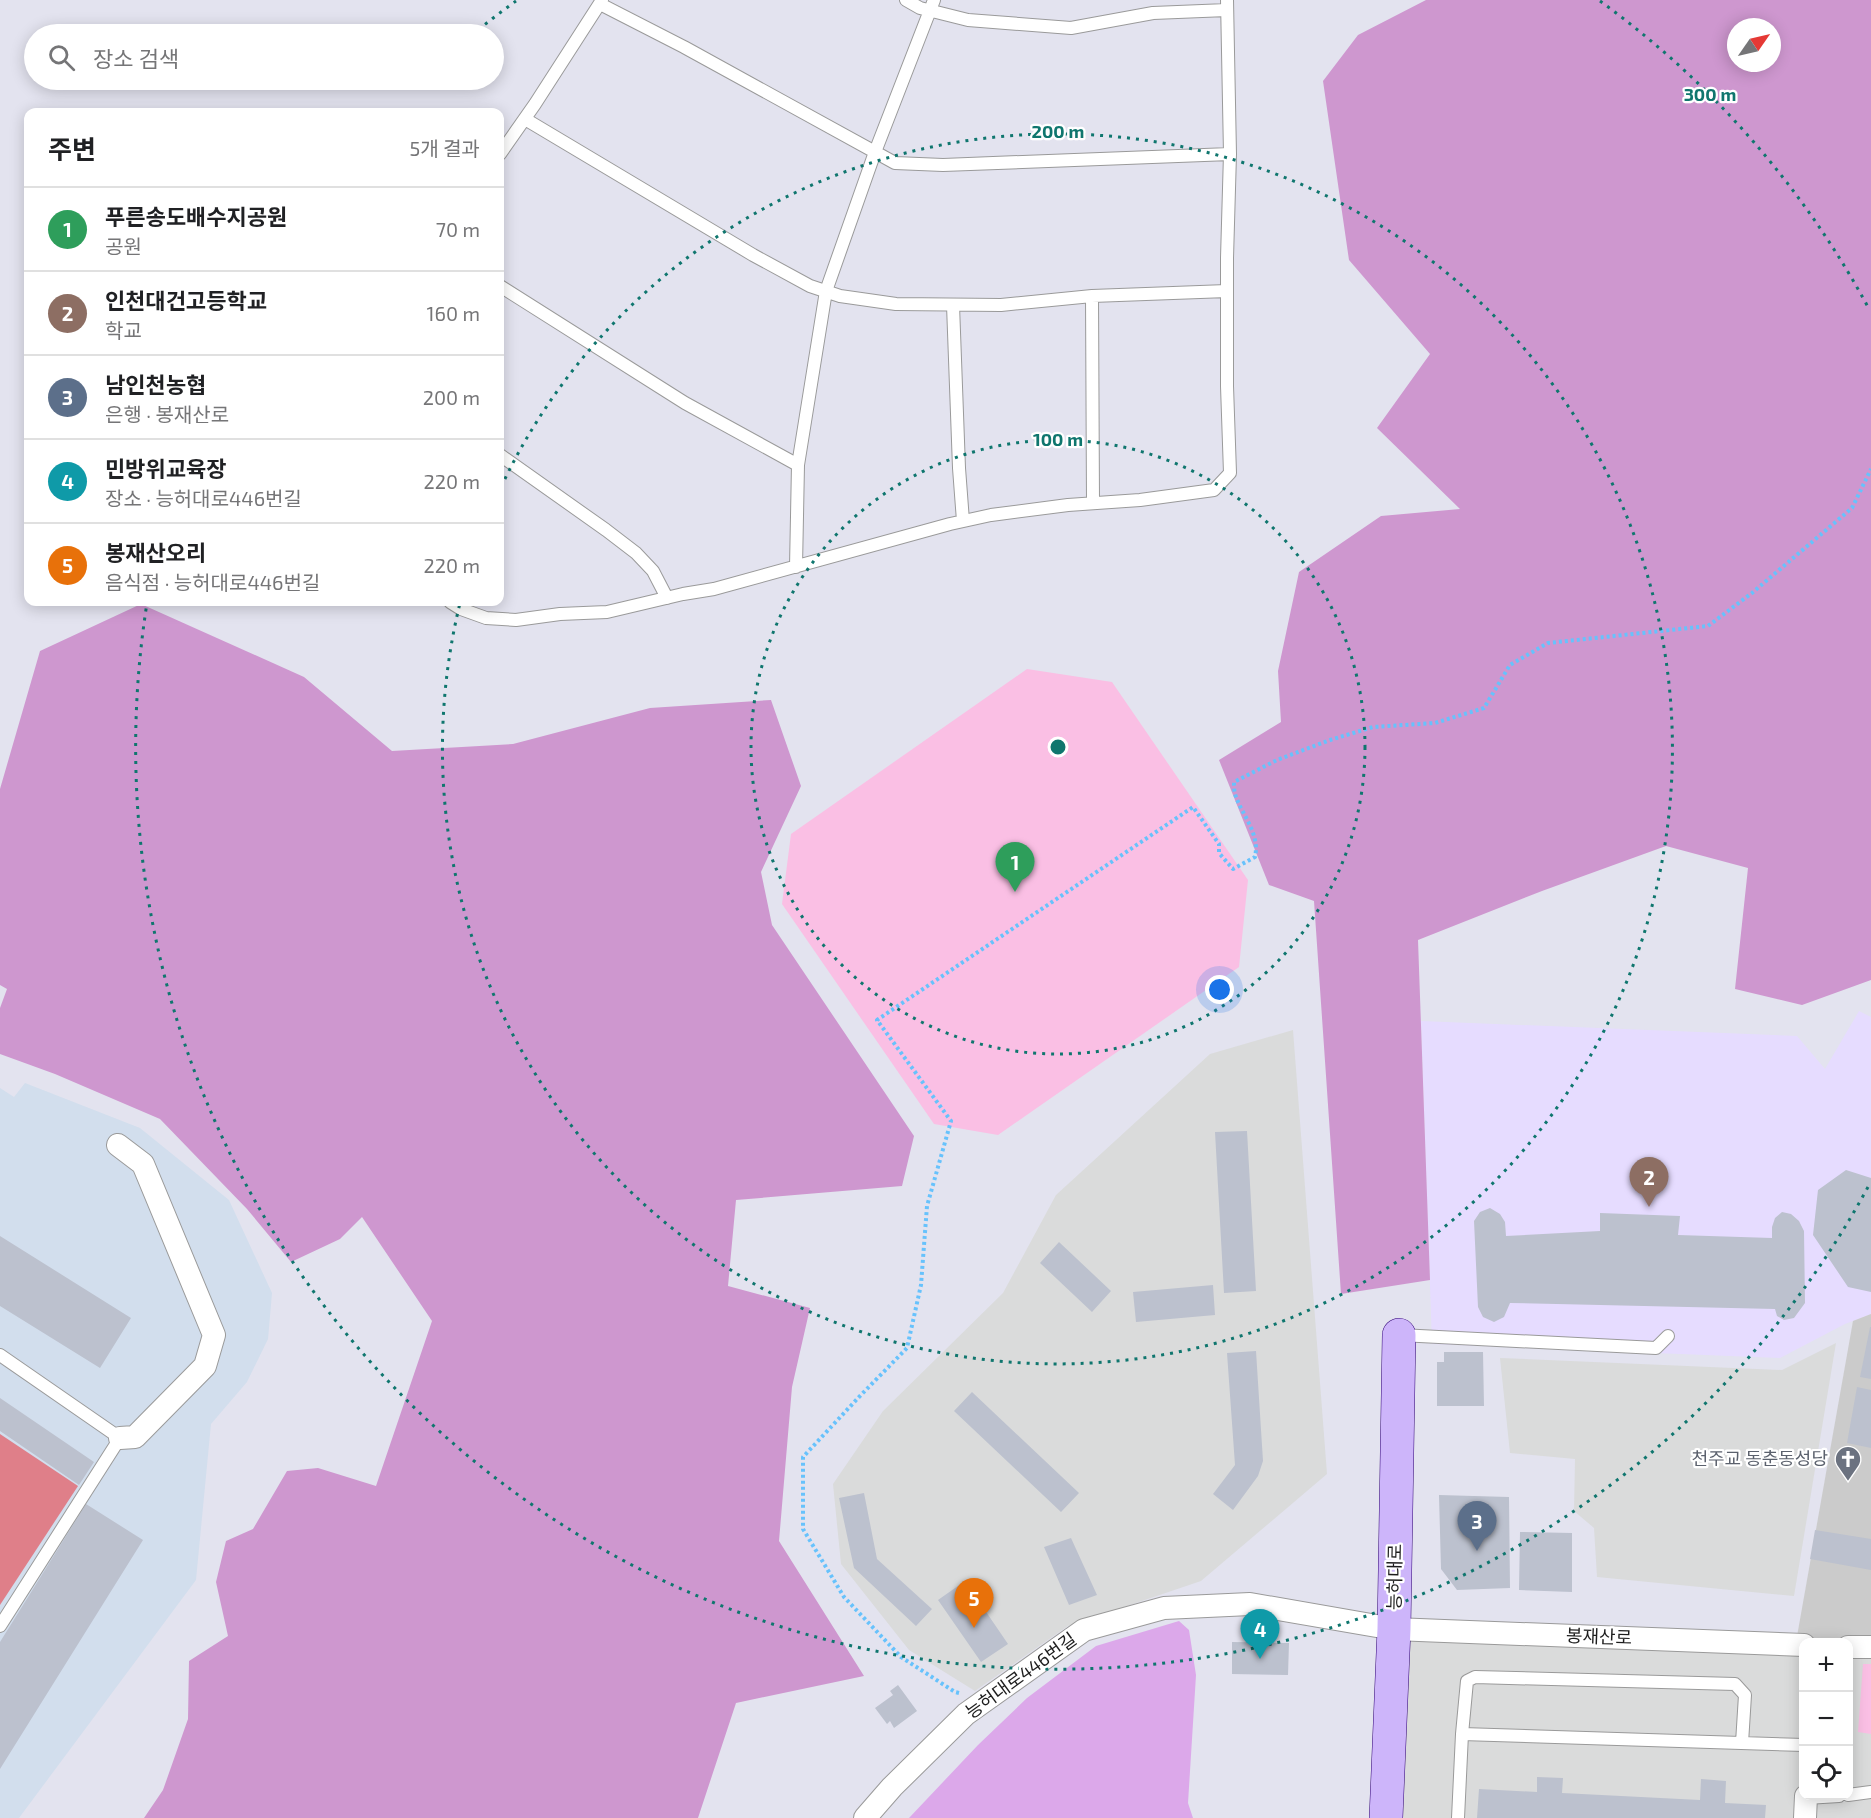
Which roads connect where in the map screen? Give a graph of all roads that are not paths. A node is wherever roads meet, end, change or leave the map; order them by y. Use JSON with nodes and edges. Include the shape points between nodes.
{"nodes":[{"id":1,"x":906,"y":0,"type":"edge"},
{"id":2,"x":601,"y":2,"type":"edge"},
{"id":3,"x":932,"y":5,"type":"edge"},
{"id":4,"x":1227,"y":5,"type":"edge"},
{"id":5,"x":525,"y":119,"type":"junction"},
{"id":6,"x":504,"y":148,"type":"edge"},
{"id":7,"x":875,"y":152,"type":"junction"},
{"id":8,"x":1230,"y":154,"type":"junction"},
{"id":9,"x":504,"y":289,"type":"edge"},
{"id":10,"x":826,"y":291,"type":"junction"},
{"id":11,"x":1227,"y":291,"type":"junction"},
{"id":12,"x":1092,"y":296,"type":"junction"},
{"id":13,"x":953,"y":305,"type":"junction"},
{"id":14,"x":504,"y":457,"type":"edge"},
{"id":15,"x":798,"y":465,"type":"junction"},
{"id":16,"x":1092,"y":503,"type":"junction"},
{"id":17,"x":963,"y":520,"type":"junction"},
{"id":18,"x":796,"y":567,"type":"junction"},
{"id":19,"x":667,"y":598,"type":"junction"},
{"id":20,"x":456,"y":606,"type":"edge"},
{"id":21,"x":118,"y":1145,"type":"dead end"},
{"id":22,"x":1399,"y":1335,"type":"joint"},
{"id":23,"x":1668,"y":1336,"type":"dead end"},
{"id":24,"x":0,"y":1356,"type":"edge"},
{"id":25,"x":120,"y":1438,"type":"junction"},
{"id":26,"x":0,"y":1626,"type":"edge"},
{"id":27,"x":1394,"y":1629,"type":"junction"},
{"id":28,"x":1799,"y":1645,"type":"edge"},
{"id":29,"x":1853,"y":1647,"type":"edge"},
{"id":30,"x":1871,"y":1647,"type":"edge"},
{"id":31,"x":1461,"y":1734,"type":"junction"},
{"id":32,"x":1743,"y":1743,"type":"junction"},
{"id":33,"x":1799,"y":1745,"type":"edge"},
{"id":34,"x":1871,"y":1792,"type":"edge"},
{"id":35,"x":1853,"y":1794,"type":"edge"},
{"id":36,"x":1822,"y":1800,"type":"edge"},
{"id":37,"x":1806,"y":1804,"type":"edge"},
{"id":38,"x":865,"y":1818,"type":"edge"},
{"id":39,"x":1386,"y":1818,"type":"edge"},
{"id":40,"x":1458,"y":1818,"type":"edge"}],
"edges":[{"from":1,"to":3,"type":"lane","via":[[920,8]]},
{"from":2,"to":5,"type":"lane"},
{"from":2,"to":7,"type":"lane"},
{"from":3,"to":4,"type":"lane","via":[[968,20],[1071,28]]},
{"from":3,"to":7,"type":"lane"},
{"from":4,"to":8,"type":"lane"},
{"from":5,"to":6,"type":"lane"},
{"from":5,"to":10,"type":"lane","via":[[753,255]]},
{"from":7,"to":8,"type":"lane","via":[[895,163],[943,165]]},
{"from":7,"to":10,"type":"lane"},
{"from":8,"to":11,"type":"lane"},
{"from":9,"to":15,"type":"lane","via":[[685,404]]},
{"from":10,"to":13,"type":"lane","via":[[896,304]]},
{"from":10,"to":15,"type":"lane"},
{"from":11,"to":12,"type":"lane"},
{"from":11,"to":16,"type":"lane","via":[[1230,473],[1214,490]]},
{"from":12,"to":13,"type":"lane","via":[[1001,305]]},
{"from":12,"to":16,"type":"lane"},
{"from":13,"to":17,"type":"lane"},
{"from":14,"to":19,"type":"lane","via":[[636,553],[653,571]]},
{"from":15,"to":18,"type":"lane"},
{"from":16,"to":17,"type":"lane"},
{"from":17,"to":18,"type":"lane"},
{"from":18,"to":19,"type":"lane"},
{"from":19,"to":20,"type":"lane","via":[[607,612],[516,620],[486,618]]},
{"from":21,"to":25,"type":"street","via":[[143,1164],[214,1335],[206,1366],[135,1437]]},
{"from":22,"to":23,"type":"lane","via":[[1656,1348]]},
{"from":22,"to":27,"type":"main road","name":"능허대로"},
{"from":24,"to":25,"type":"lane"},
{"from":25,"to":26,"type":"lane"},
{"from":27,"to":28,"type":"street","name":"봉재산로"},
{"from":27,"to":38,"type":"street","name":"능허대로446번길","via":[[1250,1604],[1164,1608],[1084,1630],[966,1714]]},
{"from":27,"to":39,"type":"main road","name":"능허대로"},
{"from":29,"to":30,"type":"street"},
{"from":31,"to":32,"type":"lane"},
{"from":31,"to":32,"type":"lane","via":[[1467,1681],[1475,1677],[1735,1684],[1745,1695]]},
{"from":31,"to":40,"type":"lane"},
{"from":32,"to":33,"type":"lane"},
{"from":34,"to":35,"type":"lane"},
{"from":36,"to":37,"type":"lane"}]}
